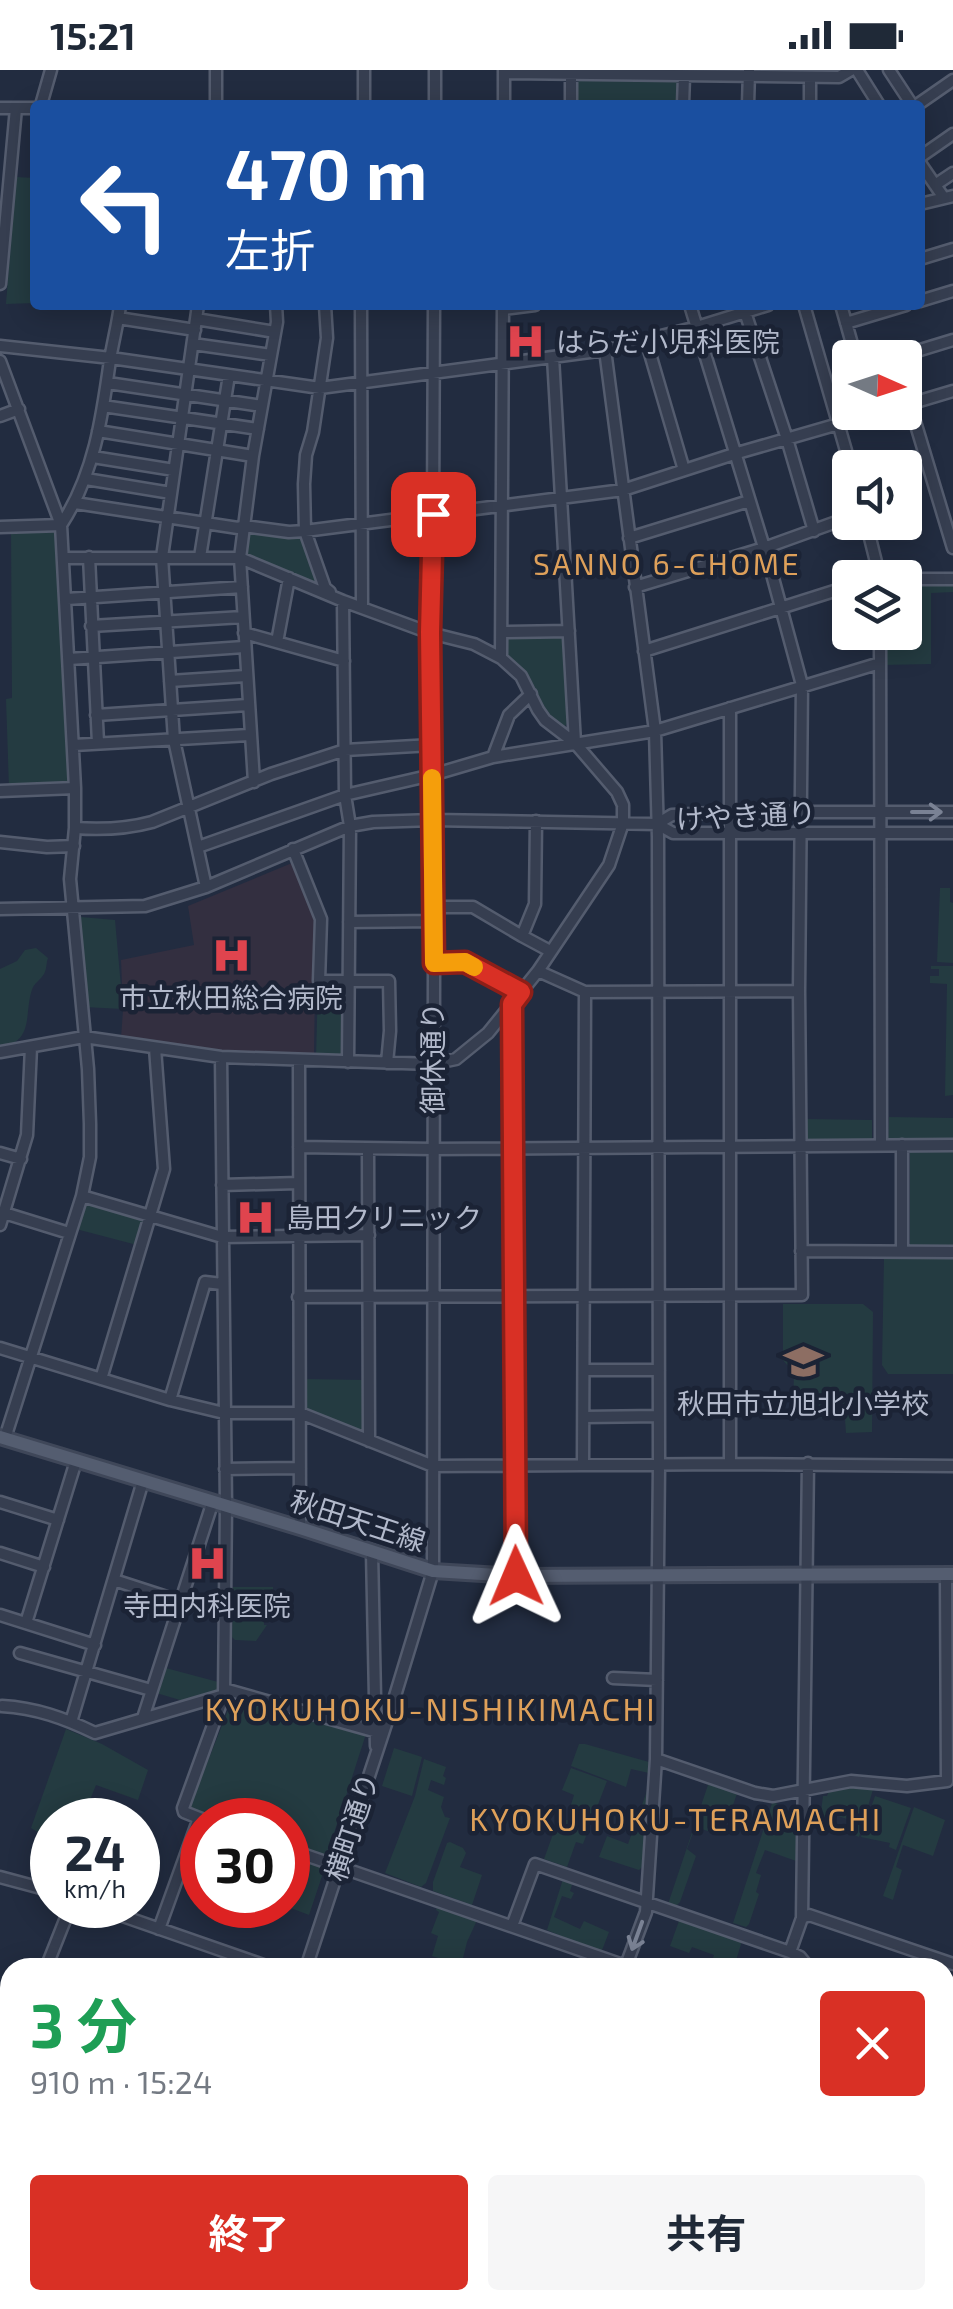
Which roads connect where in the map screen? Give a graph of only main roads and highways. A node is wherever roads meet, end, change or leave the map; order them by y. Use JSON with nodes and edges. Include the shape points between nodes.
{"nodes":[{"id":1,"x":2,"y":1438,"type":"edge"},
{"id":2,"x":950,"y":1574,"type":"edge"}],
"edges":[{"from":1,"to":2,"type":"main road","name":"秋田天王線","via":[[433,1571]]}]}
